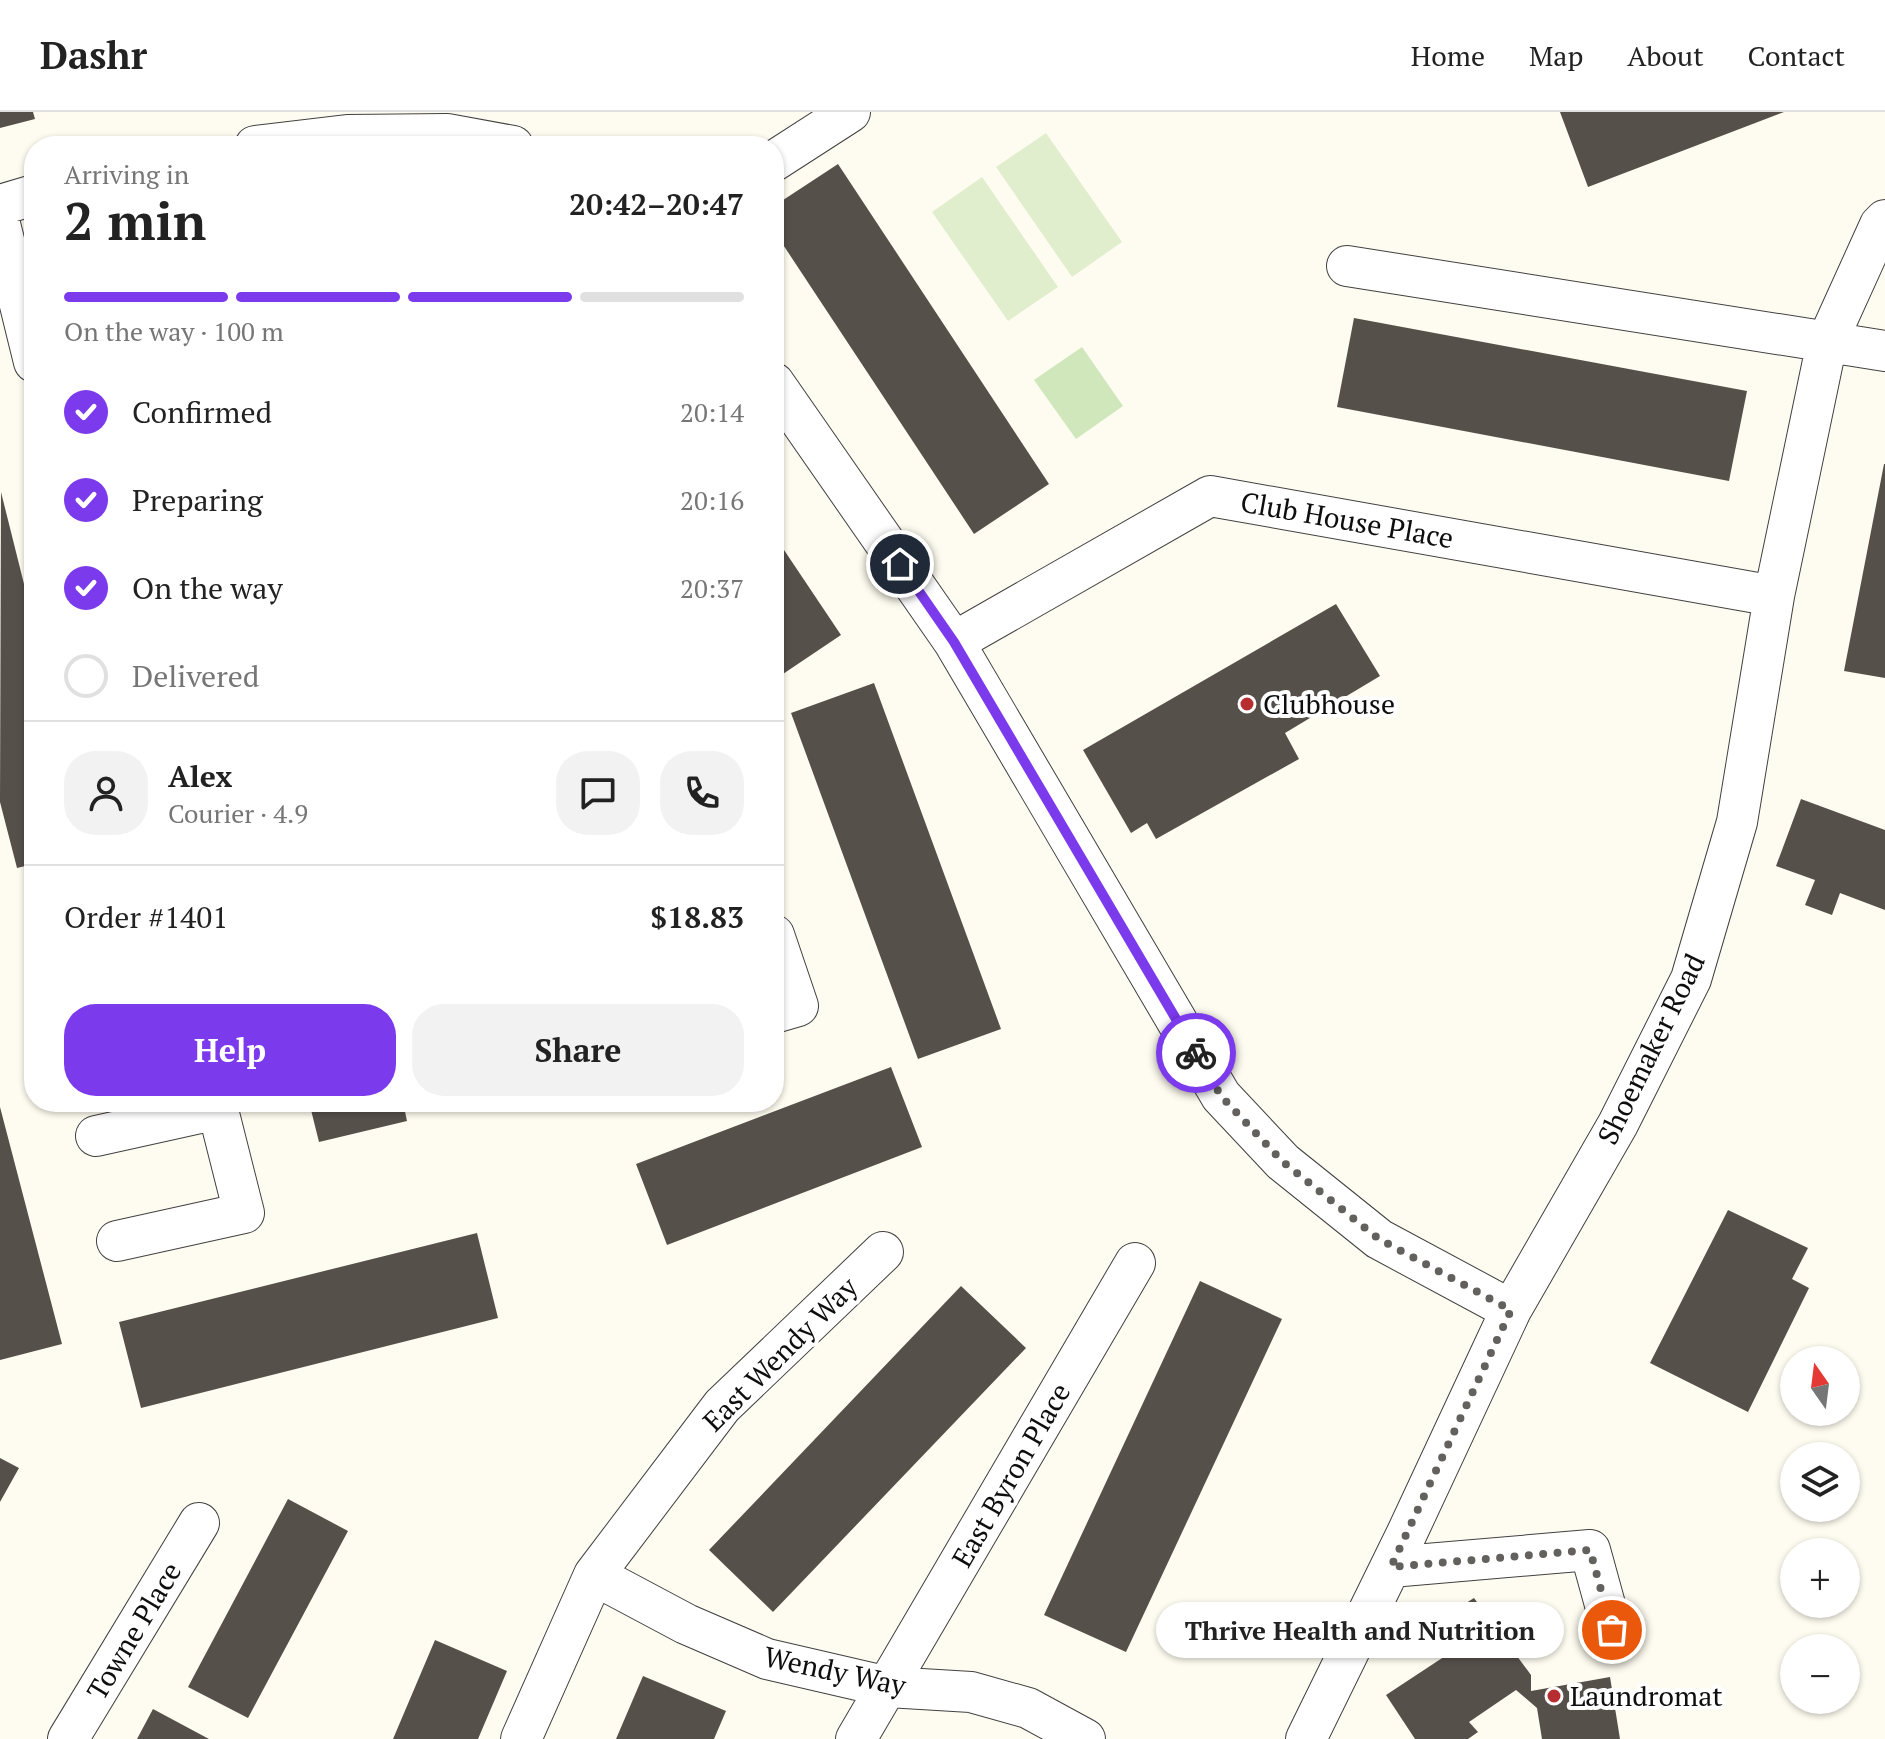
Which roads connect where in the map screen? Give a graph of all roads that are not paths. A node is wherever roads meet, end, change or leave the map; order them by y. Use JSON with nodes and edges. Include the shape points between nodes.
{"nodes":[{"id":1,"x":850,"y":112,"type":"edge"},
{"id":2,"x":309,"y":125,"type":"edge"},
{"id":3,"x":281,"y":136,"type":"edge"},
{"id":4,"x":458,"y":136,"type":"edge"},
{"id":5,"x":784,"y":155,"type":"edge"},
{"id":6,"x":24,"y":198,"type":"edge"},
{"id":7,"x":0,"y":205,"type":"edge"},
{"id":8,"x":1885,"y":220,"type":"edge"},
{"id":9,"x":0,"y":224,"type":"edge"},
{"id":10,"x":1347,"y":266,"type":"dead end"},
{"id":11,"x":24,"y":321,"type":"edge"},
{"id":12,"x":1827,"y":342,"type":"junction"},
{"id":13,"x":1885,"y":351,"type":"edge"},
{"id":14,"x":784,"y":397,"type":"edge"},
{"id":15,"x":1774,"y":596,"type":"junction"},
{"id":16,"x":954,"y":642,"type":"junction"},
{"id":17,"x":784,"y":965,"type":"edge"},
{"id":18,"x":784,"y":1010,"type":"edge"},
{"id":19,"x":193,"y":1112,"type":"edge"},
{"id":20,"x":219,"y":1112,"type":"edge"},
{"id":21,"x":96,"y":1136,"type":"dead end"},
{"id":22,"x":117,"y":1241,"type":"dead end"},
{"id":23,"x":883,"y":1252,"type":"dead end"},
{"id":24,"x":1135,"y":1263,"type":"dead end"},
{"id":25,"x":1511,"y":1310,"type":"junction"},
{"id":26,"x":199,"y":1523,"type":"dead end"},
{"id":27,"x":1391,"y":1567,"type":"junction"},
{"id":28,"x":594,"y":1575,"type":"junction"},
{"id":29,"x":1612,"y":1630,"type":"dead end"},
{"id":30,"x":888,"y":1687,"type":"junction"},
{"id":31,"x":68,"y":1739,"type":"edge"},
{"id":32,"x":521,"y":1739,"type":"edge"},
{"id":33,"x":856,"y":1739,"type":"edge"},
{"id":34,"x":1085,"y":1739,"type":"edge"},
{"id":35,"x":1306,"y":1739,"type":"edge"}],
"edges":[{"from":1,"to":5,"type":"street"},
{"from":2,"to":3,"type":"street"},
{"from":2,"to":4,"type":"street","via":[[347,135]]},
{"from":6,"to":7,"type":"street"},
{"from":8,"to":12,"type":"street","name":"Shoemaker Road"},
{"from":9,"to":11,"type":"street"},
{"from":10,"to":12,"type":"street"},
{"from":12,"to":13,"type":"street"},
{"from":12,"to":15,"type":"street","name":"Shoemaker Road"},
{"from":14,"to":16,"type":"street"},
{"from":15,"to":16,"type":"street","name":"Club House Place","via":[[1210,496]]},
{"from":15,"to":25,"type":"street","name":"Shoemaker Road","via":[[1737,822],[1691,979],[1618,1124]]},
{"from":16,"to":25,"type":"street","via":[[1221,1096],[1283,1162],[1379,1239]]},
{"from":17,"to":18,"type":"street","via":[[798,1006]]},
{"from":19,"to":21,"type":"street"},
{"from":20,"to":22,"type":"street","via":[[244,1213]]},
{"from":23,"to":28,"type":"street","name":"East Wendy Way","via":[[722,1406]]},
{"from":24,"to":30,"type":"street","name":"East Byron Place"},
{"from":25,"to":27,"type":"street","name":"Shoemaker Road"},
{"from":26,"to":31,"type":"street","name":"Towne Place"},
{"from":27,"to":29,"type":"street","via":[[1590,1550]]},
{"from":27,"to":35,"type":"street","name":"Shoemaker Road"},
{"from":28,"to":30,"type":"street","name":"Wendy Way","via":[[767,1659]]},
{"from":28,"to":32,"type":"street","name":"East Wendy Way"},
{"from":30,"to":33,"type":"street","name":"East Byron Place"},
{"from":30,"to":34,"type":"street","name":"Wendy Way","via":[[971,1692],[1028,1708]]}]}
